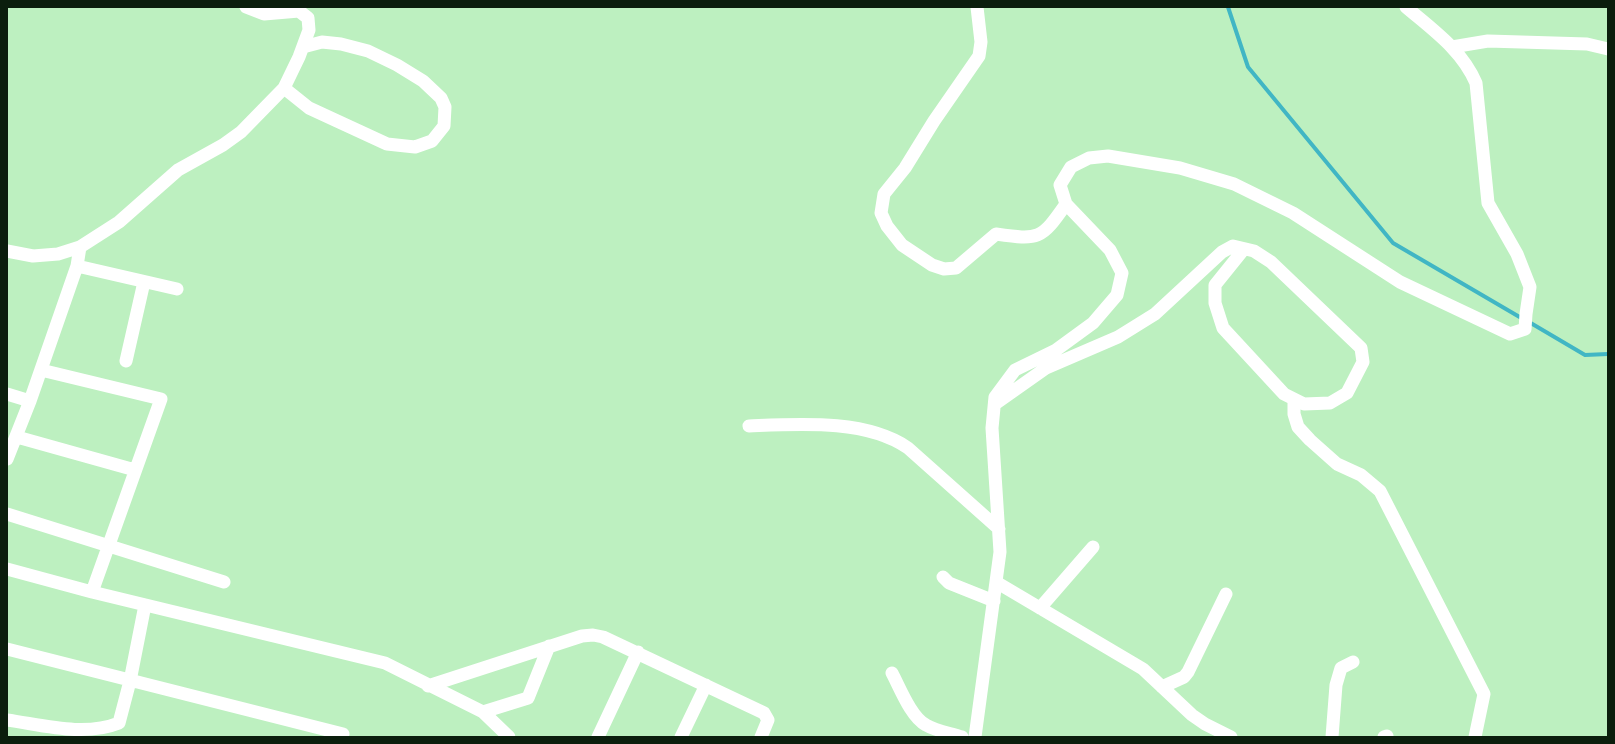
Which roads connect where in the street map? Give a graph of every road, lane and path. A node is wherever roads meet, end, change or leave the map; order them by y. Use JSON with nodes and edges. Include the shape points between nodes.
{"nodes":[{"id":1,"x":246,"y":7,"type":"edge"},
{"id":2,"x":977,"y":7,"type":"edge"},
{"id":3,"x":1406,"y":7,"type":"edge"},
{"id":4,"x":303,"y":47,"type":"junction"},
{"id":5,"x":1452,"y":47,"type":"junction"},
{"id":6,"x":1608,"y":49,"type":"edge"},
{"id":7,"x":284,"y":88,"type":"junction"},
{"id":8,"x":1066,"y":204,"type":"junction"},
{"id":9,"x":80,"y":247,"type":"junction"},
{"id":10,"x":1244,"y":249,"type":"junction"},
{"id":11,"x":7,"y":251,"type":"edge"},
{"id":12,"x":77,"y":266,"type":"junction"},
{"id":13,"x":144,"y":282,"type":"junction"},
{"id":14,"x":178,"y":289,"type":"dead end"},
{"id":15,"x":126,"y":361,"type":"dead end"},
{"id":16,"x":41,"y":370,"type":"junction"},
{"id":17,"x":7,"y":394,"type":"edge"},
{"id":18,"x":1294,"y":400,"type":"junction"},
{"id":19,"x":30,"y":401,"type":"junction"},
{"id":20,"x":995,"y":404,"type":"junction"},
{"id":21,"x":749,"y":426,"type":"dead end"},
{"id":22,"x":17,"y":437,"type":"junction"},
{"id":23,"x":7,"y":459,"type":"edge"},
{"id":24,"x":135,"y":470,"type":"junction"},
{"id":25,"x":7,"y":514,"type":"edge"},
{"id":26,"x":999,"y":528,"type":"junction"},
{"id":27,"x":108,"y":546,"type":"junction"},
{"id":28,"x":1093,"y":547,"type":"dead end"},
{"id":29,"x":7,"y":569,"type":"edge"},
{"id":30,"x":943,"y":577,"type":"dead end"},
{"id":31,"x":224,"y":582,"type":"dead end"},
{"id":32,"x":996,"y":582,"type":"junction"},
{"id":33,"x":92,"y":592,"type":"junction"},
{"id":34,"x":1226,"y":594,"type":"dead end"},
{"id":35,"x":994,"y":601,"type":"junction"},
{"id":36,"x":145,"y":605,"type":"junction"},
{"id":37,"x":1040,"y":608,"type":"junction"},
{"id":38,"x":549,"y":646,"type":"junction"},
{"id":39,"x":7,"y":649,"type":"edge"},
{"id":40,"x":638,"y":652,"type":"junction"},
{"id":41,"x":1353,"y":662,"type":"dead end"},
{"id":42,"x":892,"y":673,"type":"dead end"},
{"id":43,"x":130,"y":681,"type":"junction"},
{"id":44,"x":706,"y":685,"type":"junction"},
{"id":45,"x":428,"y":686,"type":"junction"},
{"id":46,"x":1162,"y":687,"type":"junction"},
{"id":47,"x":483,"y":712,"type":"junction"},
{"id":48,"x":7,"y":720,"type":"edge"},
{"id":49,"x":342,"y":734,"type":"dead end"},
{"id":50,"x":509,"y":737,"type":"edge"},
{"id":51,"x":598,"y":737,"type":"edge"},
{"id":52,"x":681,"y":737,"type":"edge"},
{"id":53,"x":761,"y":737,"type":"edge"},
{"id":54,"x":962,"y":737,"type":"edge"},
{"id":55,"x":976,"y":737,"type":"edge"},
{"id":56,"x":1231,"y":737,"type":"edge"},
{"id":57,"x":1332,"y":737,"type":"edge"},
{"id":58,"x":1475,"y":737,"type":"edge"}],
"edges":[{"from":1,"to":4,"type":"street","via":[[264,14],[299,11],[308,18],[309,30]]},
{"from":2,"to":8,"type":"street","via":[[981,42],[979,56],[934,120],[905,168],[884,194],[882,214],[887,226],[902,245],[932,265],[944,269],[956,268],[996,234],[1025,238],[1042,234]]},
{"from":3,"to":5,"type":"street"},
{"from":4,"to":7,"type":"street"},
{"from":4,"to":7,"type":"street","via":[[322,42],[341,44],[368,51],[397,65],[423,81],[441,98],[445,107],[444,126],[432,141],[415,147],[387,144],[309,108]]},
{"from":5,"to":6,"type":"street","via":[[1488,41],[1588,44]]},
{"from":5,"to":8,"type":"street","via":[[1470,68],[1476,83],[1488,203],[1517,254],[1530,287],[1525,329],[1510,334],[1503,331],[1400,282],[1293,213],[1234,184],[1180,168],[1108,156],[1088,158],[1071,167],[1060,185]]},
{"from":7,"to":9,"type":"street","via":[[241,132],[178,170],[119,222]]},
{"from":8,"to":20,"type":"street","via":[[1110,250],[1122,273],[1117,295],[1093,323],[1056,350],[1015,370],[995,398]]},
{"from":9,"to":11,"type":"street","via":[[58,254],[33,256]]},
{"from":9,"to":12,"type":"street"},
{"from":10,"to":18,"type":"street","via":[[1215,285],[1215,303],[1223,328],[1284,394]]},
{"from":10,"to":18,"type":"street","via":[[1254,251],[1272,262],[1361,348],[1363,362],[1347,393],[1330,403],[1304,404]]},
{"from":10,"to":20,"type":"street","via":[[1233,246],[1222,252],[1155,314],[1118,337],[1046,368]]},
{"from":12,"to":13,"type":"street"},
{"from":12,"to":16,"type":"street"},
{"from":13,"to":14,"type":"street"},
{"from":13,"to":15,"type":"street"},
{"from":16,"to":19,"type":"street"},
{"from":16,"to":24,"type":"street","via":[[161,399]]},
{"from":17,"to":19,"type":"street"},
{"from":18,"to":58,"type":"street","via":[[1294,414],[1298,427],[1310,440],[1337,464],[1361,475],[1380,491],[1484,694]]},
{"from":19,"to":22,"type":"street"},
{"from":20,"to":26,"type":"street","via":[[992,428]]},
{"from":21,"to":26,"type":"street","via":[[812,423],[874,432],[893,438],[908,448]]},
{"from":22,"to":23,"type":"street"},
{"from":22,"to":24,"type":"street"},
{"from":24,"to":27,"type":"street"},
{"from":25,"to":27,"type":"street"},
{"from":26,"to":32,"type":"street","via":[[1000,552]]},
{"from":27,"to":31,"type":"street"},
{"from":27,"to":33,"type":"street"},
{"from":28,"to":37,"type":"street"},
{"from":29,"to":33,"type":"street"},
{"from":30,"to":35,"type":"street","via":[[954,585]]},
{"from":32,"to":35,"type":"street"},
{"from":32,"to":37,"type":"street"},
{"from":33,"to":36,"type":"street"},
{"from":34,"to":46,"type":"street","via":[[1188,672],[1184,677]]},
{"from":35,"to":55,"type":"street"},
{"from":36,"to":43,"type":"street"},
{"from":36,"to":45,"type":"street","via":[[385,664]]},
{"from":37,"to":46,"type":"street","via":[[1143,669]]},
{"from":38,"to":40,"type":"street","via":[[594,635]]},
{"from":38,"to":45,"type":"street"},
{"from":38,"to":47,"type":"street","via":[[528,698]]},
{"from":39,"to":43,"type":"street"},
{"from":40,"to":44,"type":"street"},
{"from":40,"to":51,"type":"street"},
{"from":41,"to":57,"type":"street","via":[[1341,668],[1337,678]]},
{"from":42,"to":54,"type":"street","via":[[921,722]]},
{"from":43,"to":48,"type":"street","via":[[118,723],[106,728],[75,730]]},
{"from":43,"to":49,"type":"street"},
{"from":44,"to":52,"type":"street"},
{"from":44,"to":53,"type":"street","via":[[764,713],[768,720]]},
{"from":45,"to":47,"type":"street"},
{"from":46,"to":56,"type":"street","via":[[1192,715]]},
{"from":47,"to":50,"type":"street"}]}
